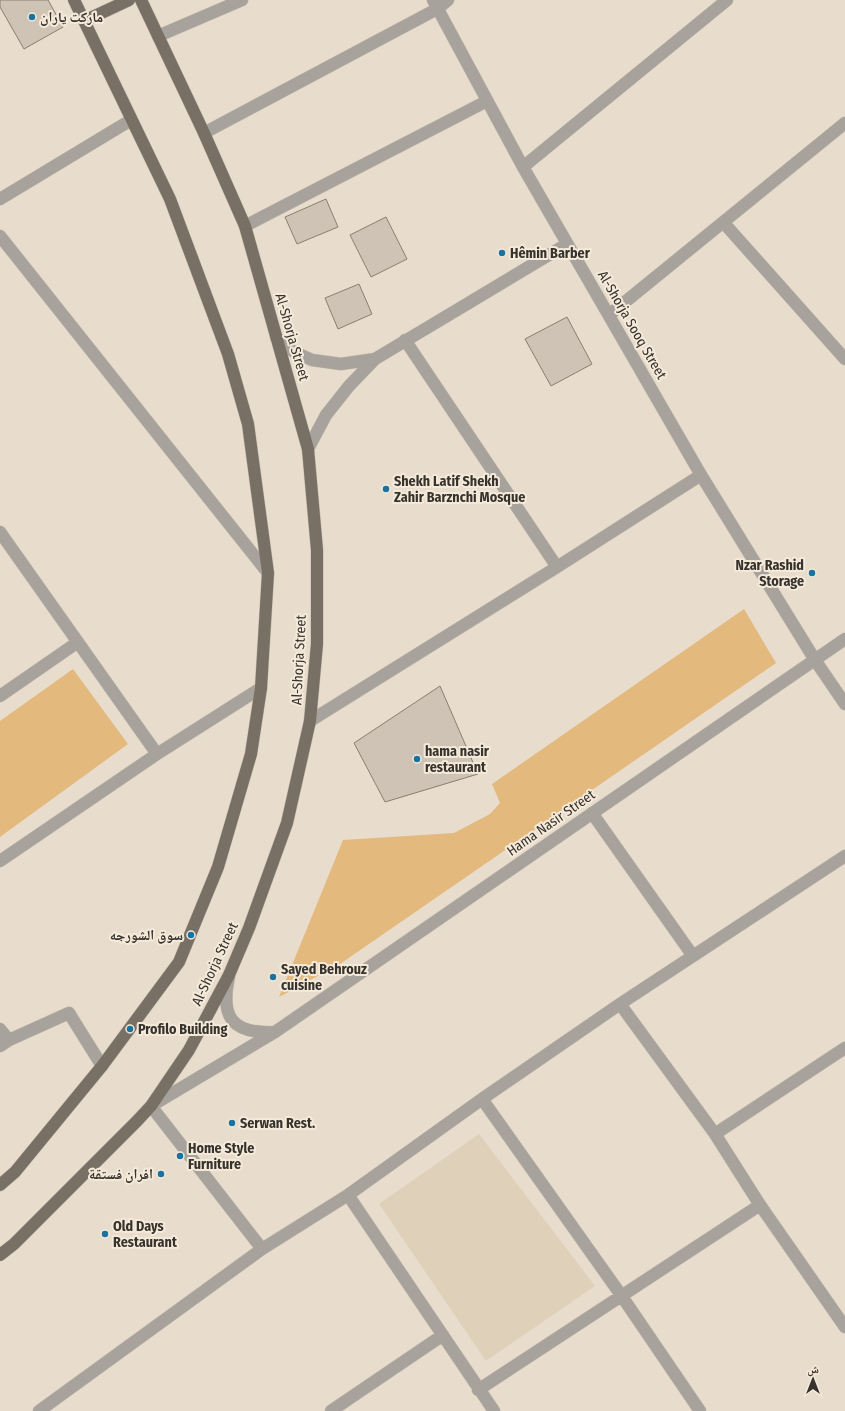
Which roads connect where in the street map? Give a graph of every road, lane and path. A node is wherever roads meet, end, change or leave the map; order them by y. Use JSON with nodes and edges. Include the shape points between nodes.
{"nodes":[{"id":1,"x":74,"y":0,"type":"edge"},
{"id":2,"x":129,"y":0,"type":"edge"},
{"id":3,"x":141,"y":0,"type":"edge"},
{"id":4,"x":242,"y":0,"type":"edge"},
{"id":5,"x":448,"y":0,"type":"edge"},
{"id":6,"x":727,"y":0,"type":"edge"},
{"id":7,"x":435,"y":4,"type":"edge"},
{"id":8,"x":84,"y":21,"type":"junction"},
{"id":9,"x":158,"y":36,"type":"junction"},
{"id":10,"x":487,"y":101,"type":"junction"},
{"id":11,"x":131,"y":120,"type":"junction"},
{"id":12,"x":845,"y":123,"type":"edge"},
{"id":13,"x":204,"y":133,"type":"junction"},
{"id":14,"x":522,"y":167,"type":"junction"},
{"id":15,"x":0,"y":198,"type":"edge"},
{"id":16,"x":723,"y":222,"type":"junction"},
{"id":17,"x":245,"y":226,"type":"junction"},
{"id":18,"x":2,"y":244,"type":"edge"},
{"id":19,"x":567,"y":244,"type":"junction"},
{"id":20,"x":609,"y":316,"type":"junction"},
{"id":21,"x":276,"y":337,"type":"junction"},
{"id":22,"x":405,"y":340,"type":"junction"},
{"id":23,"x":375,"y":359,"type":"junction"},
{"id":24,"x":845,"y":359,"type":"edge"},
{"id":25,"x":308,"y":449,"type":"junction"},
{"id":26,"x":700,"y":475,"type":"junction"},
{"id":27,"x":0,"y":532,"type":"edge"},
{"id":28,"x":557,"y":567,"type":"junction"},
{"id":29,"x":268,"y":573,"type":"junction"},
{"id":30,"x":845,"y":639,"type":"edge"},
{"id":31,"x":78,"y":642,"type":"junction"},
{"id":32,"x":814,"y":660,"type":"junction"},
{"id":33,"x":261,"y":688,"type":"junction"},
{"id":34,"x":0,"y":696,"type":"edge"},
{"id":35,"x":845,"y":704,"type":"edge"},
{"id":36,"x":310,"y":721,"type":"junction"},
{"id":37,"x":157,"y":754,"type":"junction"},
{"id":38,"x":592,"y":813,"type":"junction"},
{"id":39,"x":845,"y":856,"type":"edge"},
{"id":40,"x":0,"y":861,"type":"edge"},
{"id":41,"x":693,"y":956,"type":"junction"},
{"id":42,"x":229,"y":975,"type":"junction"},
{"id":43,"x":620,"y":1004,"type":"junction"},
{"id":44,"x":0,"y":1029,"type":"edge"},
{"id":45,"x":275,"y":1032,"type":"junction"},
{"id":46,"x":4,"y":1043,"type":"edge"},
{"id":47,"x":845,"y":1048,"type":"edge"},
{"id":48,"x":102,"y":1066,"type":"junction"},
{"id":49,"x":482,"y":1100,"type":"junction"},
{"id":50,"x":151,"y":1106,"type":"junction"},
{"id":51,"x":715,"y":1134,"type":"junction"},
{"id":52,"x":0,"y":1184,"type":"edge"},
{"id":53,"x":348,"y":1195,"type":"junction"},
{"id":54,"x":760,"y":1205,"type":"junction"},
{"id":55,"x":262,"y":1249,"type":"junction"},
{"id":56,"x":0,"y":1255,"type":"edge"},
{"id":57,"x":621,"y":1295,"type":"junction"},
{"id":58,"x":845,"y":1327,"type":"edge"},
{"id":59,"x":443,"y":1335,"type":"junction"},
{"id":60,"x":478,"y":1390,"type":"junction"},
{"id":61,"x":39,"y":1411,"type":"edge"},
{"id":62,"x":331,"y":1411,"type":"edge"},
{"id":63,"x":494,"y":1411,"type":"edge"},
{"id":64,"x":700,"y":1411,"type":"edge"}],
"edges":[{"from":1,"to":8,"type":"main road"},
{"from":2,"to":8,"type":"main road"},
{"from":3,"to":9,"type":"main road","name":"Al-Shorja Street"},
{"from":4,"to":9,"type":"street"},
{"from":5,"to":7,"type":"street"},
{"from":6,"to":14,"type":"street"},
{"from":7,"to":10,"type":"street","name":"Al-Shorja Sooq Street"},
{"from":7,"to":13,"type":"street"},
{"from":8,"to":11,"type":"main road"},
{"from":9,"to":13,"type":"main road","name":"Al-Shorja Street"},
{"from":10,"to":14,"type":"street","name":"Al-Shorja Sooq Street"},
{"from":10,"to":17,"type":"street"},
{"from":11,"to":15,"type":"street"},
{"from":11,"to":29,"type":"main road","via":[[170,198],[228,354],[248,424]]},
{"from":12,"to":16,"type":"street"},
{"from":13,"to":17,"type":"main road","name":"Al-Shorja Street"},
{"from":14,"to":19,"type":"street","name":"Al-Shorja Sooq Street"},
{"from":16,"to":20,"type":"street"},
{"from":16,"to":24,"type":"street"},
{"from":17,"to":21,"type":"main road","name":"Al-Shorja Street"},
{"from":18,"to":29,"type":"street"},
{"from":19,"to":20,"type":"street","name":"Al-Shorja Sooq Street"},
{"from":19,"to":22,"type":"street"},
{"from":20,"to":26,"type":"street","name":"Al-Shorja Sooq Street"},
{"from":21,"to":23,"type":"street","via":[[294,352],[312,360],[341,364]]},
{"from":21,"to":25,"type":"main road","name":"Al-Shorja Street"},
{"from":22,"to":23,"type":"street"},
{"from":22,"to":28,"type":"street"},
{"from":23,"to":25,"type":"street","via":[[348,386],[326,415]]},
{"from":25,"to":36,"type":"main road","name":"Al-Shorja Street","via":[[318,550],[317,644]]},
{"from":26,"to":28,"type":"street"},
{"from":26,"to":32,"type":"street","name":"Al-Shorja Sooq Street"},
{"from":27,"to":31,"type":"street"},
{"from":28,"to":36,"type":"street"},
{"from":29,"to":33,"type":"main road"},
{"from":30,"to":32,"type":"street","name":"Hama Nasir Street"},
{"from":31,"to":34,"type":"street"},
{"from":31,"to":37,"type":"street"},
{"from":32,"to":35,"type":"street","name":"Al-Shorja Sooq Street"},
{"from":32,"to":38,"type":"street","name":"Hama Nasir Street"},
{"from":33,"to":37,"type":"street"},
{"from":33,"to":48,"type":"main road","via":[[251,754],[218,867],[179,962]]},
{"from":36,"to":42,"type":"main road","name":"Al-Shorja Street","via":[[287,824]]},
{"from":37,"to":40,"type":"street"},
{"from":38,"to":41,"type":"street"},
{"from":38,"to":45,"type":"street","name":"Hama Nasir Street"},
{"from":39,"to":41,"type":"street"},
{"from":41,"to":43,"type":"street"},
{"from":42,"to":45,"type":"street","via":[[227,1010],[237,1025],[247,1030]]},
{"from":42,"to":50,"type":"main road","name":"Al-Shorja Street","via":[[190,1050]]},
{"from":43,"to":49,"type":"street"},
{"from":43,"to":51,"type":"street"},
{"from":44,"to":46,"type":"street"},
{"from":45,"to":50,"type":"street","name":"Hama Nasir Street"},
{"from":46,"to":48,"type":"street","via":[[69,1013]]},
{"from":47,"to":51,"type":"street"},
{"from":48,"to":52,"type":"main road","via":[[15,1172]]},
{"from":49,"to":53,"type":"street"},
{"from":49,"to":57,"type":"street"},
{"from":50,"to":55,"type":"street"},
{"from":50,"to":56,"type":"main road","name":"Al-Shorja Street"},
{"from":51,"to":54,"type":"street"},
{"from":53,"to":55,"type":"street"},
{"from":53,"to":59,"type":"street"},
{"from":54,"to":57,"type":"street"},
{"from":54,"to":58,"type":"street"},
{"from":55,"to":61,"type":"street"},
{"from":57,"to":60,"type":"street"},
{"from":57,"to":64,"type":"street"},
{"from":59,"to":60,"type":"street"},
{"from":59,"to":62,"type":"street"},
{"from":60,"to":63,"type":"street"}]}
